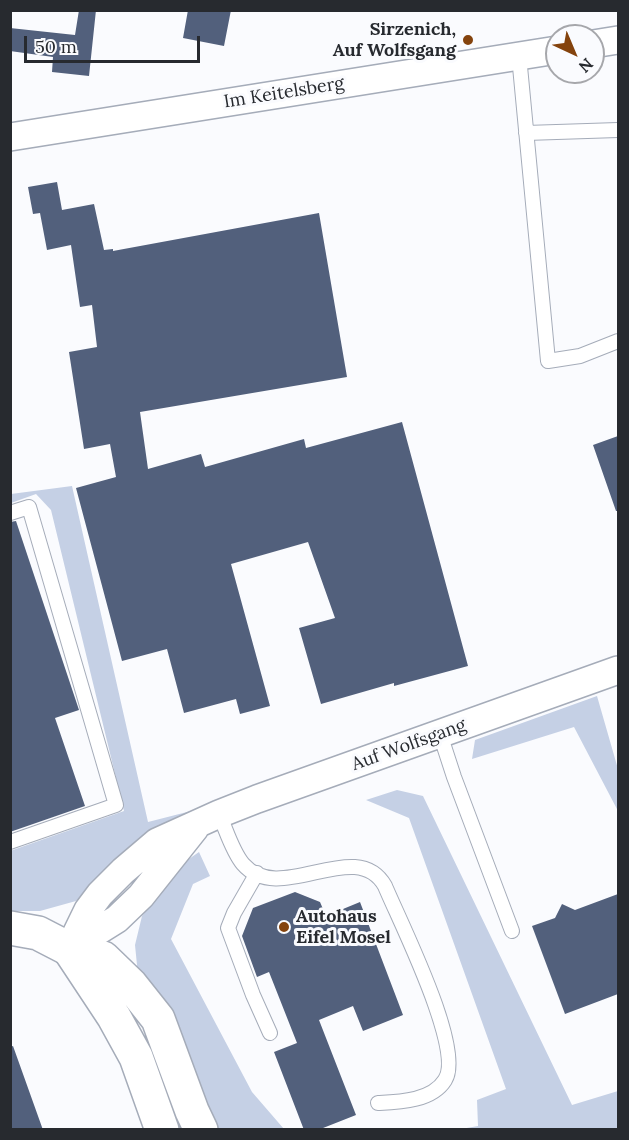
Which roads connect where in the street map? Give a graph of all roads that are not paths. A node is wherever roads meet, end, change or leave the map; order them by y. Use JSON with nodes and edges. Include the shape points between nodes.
{"nodes":[{"id":1,"x":545,"y":52,"type":"edge"},
{"id":2,"x":519,"y":56,"type":"junction"},
{"id":3,"x":618,"y":130,"type":"edge"},
{"id":4,"x":526,"y":133,"type":"junction"},
{"id":5,"x":10,"y":137,"type":"edge"},
{"id":6,"x":618,"y":341,"type":"edge"},
{"id":7,"x":10,"y":513,"type":"edge"},
{"id":8,"x":618,"y":670,"type":"edge"},
{"id":9,"x":440,"y":734,"type":"junction"},
{"id":10,"x":209,"y":818,"type":"junction"},
{"id":11,"x":10,"y":842,"type":"edge"},
{"id":12,"x":257,"y":873,"type":"junction"},
{"id":13,"x":10,"y":928,"type":"edge"},
{"id":14,"x":512,"y":931,"type":"dead end"},
{"id":15,"x":69,"y":949,"type":"junction"},
{"id":16,"x":270,"y":1033,"type":"dead end"},
{"id":17,"x":378,"y":1103,"type":"dead end"},
{"id":18,"x":162,"y":1130,"type":"edge"},
{"id":19,"x":201,"y":1130,"type":"edge"}],
"edges":[{"from":1,"to":2,"type":"street","name":"Im Keitelsberg"},
{"from":2,"to":4,"type":"lane"},
{"from":2,"to":5,"type":"street","name":"Im Keitelsberg"},
{"from":3,"to":4,"type":"lane"},
{"from":4,"to":6,"type":"lane","via":[[548,361],[579,356]]},
{"from":7,"to":11,"type":"lane","via":[[29,507],[116,805]]},
{"from":8,"to":9,"type":"street","name":"Auf Wolfsgang"},
{"from":9,"to":10,"type":"street","name":"Auf Wolfsgang"},
{"from":9,"to":14,"type":"lane"},
{"from":10,"to":12,"type":"lane","via":[[240,861]]},
{"from":10,"to":15,"type":"street","via":[[117,919]]},
{"from":12,"to":16,"type":"lane","via":[[228,932]]},
{"from":12,"to":17,"type":"lane","via":[[290,878],[357,866],[374,872],[385,885],[441,1020],[449,1066],[446,1080],[433,1092]]},
{"from":13,"to":15,"type":"main road","via":[[38,933]]},
{"from":15,"to":18,"type":"main road","via":[[136,1057]]},
{"from":15,"to":19,"type":"main road","via":[[103,958],[158,1019]]}]}
